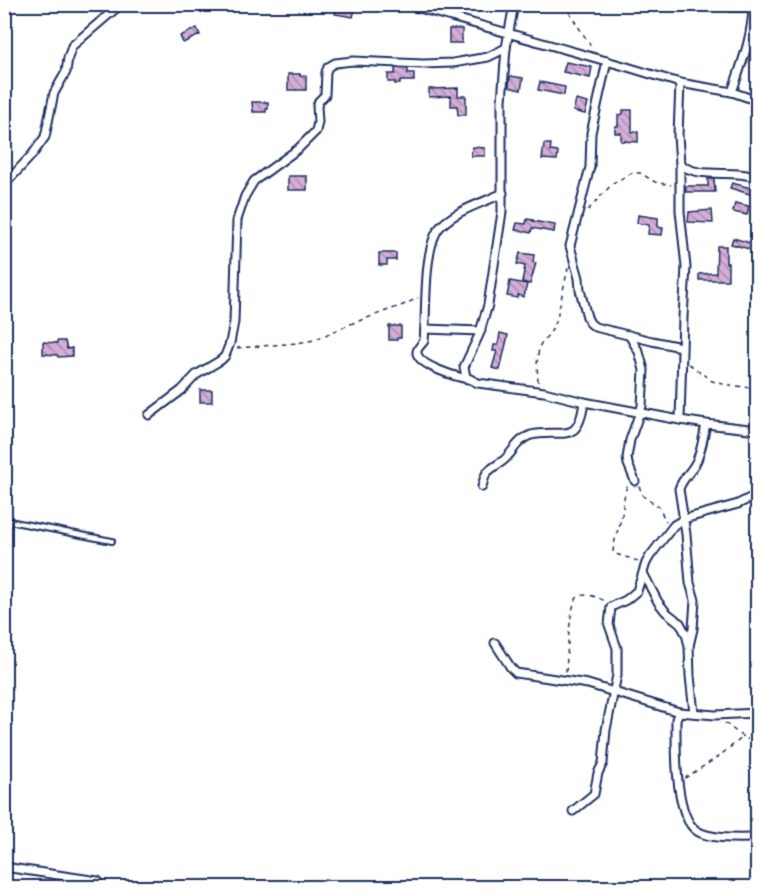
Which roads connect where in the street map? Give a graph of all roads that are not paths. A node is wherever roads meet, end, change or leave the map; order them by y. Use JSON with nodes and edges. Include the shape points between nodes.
{"nodes":[{"id":1,"x":121,"y":4,"type":"edge"},
{"id":2,"x":405,"y":4,"type":"edge"},
{"id":3,"x":514,"y":4,"type":"edge"},
{"id":4,"x":753,"y":4,"type":"edge"},
{"id":5,"x":508,"y":34,"type":"junction"},
{"id":6,"x":506,"y":48,"type":"junction"},
{"id":7,"x":603,"y":60,"type":"junction"},
{"id":8,"x":680,"y":83,"type":"junction"},
{"id":9,"x":732,"y":92,"type":"junction"},
{"id":10,"x":758,"y":101,"type":"edge"},
{"id":11,"x":680,"y":164,"type":"junction"},
{"id":12,"x":758,"y":179,"type":"edge"},
{"id":13,"x":4,"y":185,"type":"edge"},
{"id":14,"x":503,"y":194,"type":"junction"},
{"id":15,"x":425,"y":329,"type":"junction"},
{"id":16,"x":481,"y":331,"type":"junction"},
{"id":17,"x":629,"y":335,"type":"junction"},
{"id":18,"x":681,"y":350,"type":"junction"},
{"id":19,"x":468,"y":379,"type":"junction"},
{"id":20,"x":584,"y":402,"type":"junction"},
{"id":21,"x":641,"y":412,"type":"junction"},
{"id":22,"x":149,"y":415,"type":"dead end"},
{"id":23,"x":680,"y":420,"type":"junction"},
{"id":24,"x":706,"y":424,"type":"junction"},
{"id":25,"x":758,"y":430,"type":"edge"},
{"id":26,"x":635,"y":481,"type":"road end"},
{"id":27,"x":482,"y":488,"type":"dead end"},
{"id":28,"x":758,"y":494,"type":"edge"},
{"id":29,"x":684,"y":519,"type":"junction"},
{"id":30,"x":4,"y":520,"type":"edge"},
{"id":31,"x":112,"y":541,"type":"dead end"},
{"id":32,"x":643,"y":571,"type":"junction"},
{"id":33,"x":495,"y":643,"type":"dead end"},
{"id":34,"x":689,"y":646,"type":"junction"},
{"id":35,"x":614,"y":693,"type":"junction"},
{"id":36,"x":679,"y":712,"type":"junction"},
{"id":37,"x":694,"y":713,"type":"junction"},
{"id":38,"x":758,"y":713,"type":"edge"},
{"id":39,"x":573,"y":811,"type":"dead end"},
{"id":40,"x":758,"y":838,"type":"edge"},
{"id":41,"x":4,"y":867,"type":"edge"},
{"id":42,"x":98,"y":881,"type":"dead end"}],
"edges":[{"from":1,"to":13,"type":"street","via":[[72,46],[66,72],[54,93],[45,137]]},
{"from":2,"to":5,"type":"street"},
{"from":3,"to":5,"type":"street"},
{"from":4,"to":9,"type":"street","via":[[749,43]]},
{"from":5,"to":6,"type":"street"},
{"from":5,"to":7,"type":"street"},
{"from":6,"to":14,"type":"street"},
{"from":6,"to":22,"type":"street","via":[[460,63],[353,62],[328,67],[325,95],[317,106],[316,131],[254,181],[245,196],[237,220],[235,307],[232,338],[225,356]]},
{"from":7,"to":8,"type":"street"},
{"from":7,"to":17,"type":"street","via":[[591,133],[590,167],[570,243],[590,323]]},
{"from":8,"to":9,"type":"street"},
{"from":8,"to":11,"type":"street"},
{"from":9,"to":10,"type":"street"},
{"from":11,"to":12,"type":"street","via":[[690,170]]},
{"from":11,"to":18,"type":"street","via":[[686,267]]},
{"from":14,"to":15,"type":"street","via":[[460,213],[437,230],[428,266]]},
{"from":14,"to":16,"type":"street"},
{"from":15,"to":16,"type":"street"},
{"from":15,"to":19,"type":"street","via":[[418,356],[428,365]]},
{"from":16,"to":19,"type":"street","via":[[464,367]]},
{"from":17,"to":18,"type":"street"},
{"from":17,"to":21,"type":"street","via":[[643,366]]},
{"from":18,"to":23,"type":"street"},
{"from":19,"to":20,"type":"street"},
{"from":20,"to":21,"type":"street"},
{"from":20,"to":27,"type":"street","via":[[582,417],[574,428],[564,434],[523,439],[488,472]]},
{"from":21,"to":23,"type":"street"},
{"from":21,"to":26,"type":"street","via":[[627,458]]},
{"from":23,"to":24,"type":"street"},
{"from":24,"to":25,"type":"street"},
{"from":24,"to":29,"type":"street","via":[[697,460],[679,486]]},
{"from":28,"to":29,"type":"street","via":[[738,504]]},
{"from":29,"to":32,"type":"street","via":[[674,525],[650,555]]},
{"from":29,"to":34,"type":"street","via":[[695,603]]},
{"from":30,"to":31,"type":"lane"},
{"from":32,"to":34,"type":"street","via":[[661,605],[681,624]]},
{"from":32,"to":35,"type":"street","via":[[637,591],[610,609],[609,627],[616,648]]},
{"from":33,"to":35,"type":"street","via":[[514,672],[588,684]]},
{"from":34,"to":37,"type":"street"},
{"from":35,"to":36,"type":"street"},
{"from":35,"to":39,"type":"street","via":[[595,791]]},
{"from":36,"to":37,"type":"street"},
{"from":36,"to":40,"type":"street","via":[[678,783],[684,815],[704,834]]},
{"from":37,"to":38,"type":"street"},
{"from":41,"to":42,"type":"street"}]}
